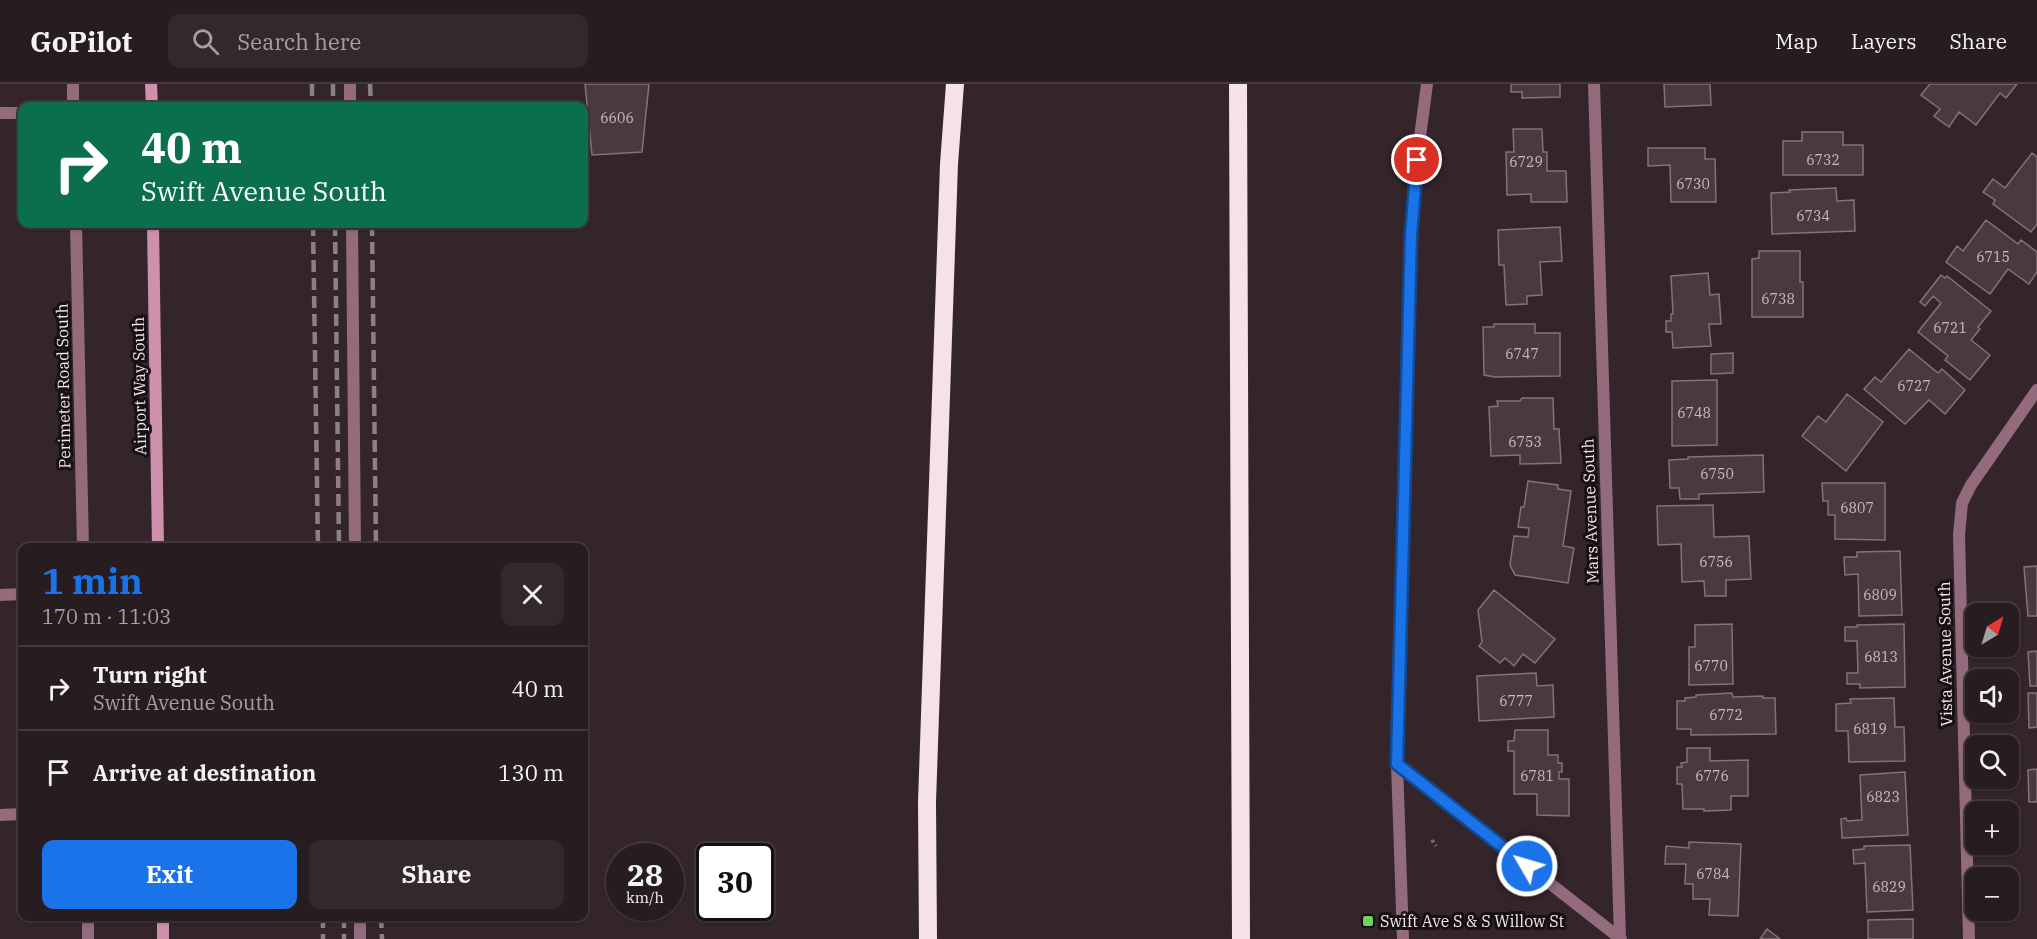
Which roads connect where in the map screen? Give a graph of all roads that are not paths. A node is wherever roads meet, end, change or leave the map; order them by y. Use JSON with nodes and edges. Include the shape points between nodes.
{"nodes":[{"id":1,"x":73,"y":84,"type":"edge"},
{"id":2,"x":151,"y":84,"type":"edge"},
{"id":3,"x":350,"y":84,"type":"edge"},
{"id":4,"x":955,"y":84,"type":"edge"},
{"id":5,"x":1238,"y":84,"type":"edge"},
{"id":6,"x":1427,"y":84,"type":"edge"},
{"id":7,"x":1594,"y":84,"type":"edge"},
{"id":8,"x":73,"y":102,"type":"edge"},
{"id":9,"x":152,"y":102,"type":"edge"},
{"id":10,"x":351,"y":102,"type":"edge"},
{"id":11,"x":18,"y":112,"type":"edge"},
{"id":12,"x":0,"y":113,"type":"edge"},
{"id":13,"x":76,"y":228,"type":"edge"},
{"id":14,"x":153,"y":228,"type":"edge"},
{"id":15,"x":352,"y":228,"type":"edge"},
{"id":16,"x":2037,"y":390,"type":"edge"},
{"id":17,"x":83,"y":543,"type":"edge"},
{"id":18,"x":158,"y":543,"type":"edge"},
{"id":19,"x":355,"y":543,"type":"edge"},
{"id":20,"x":18,"y":594,"type":"edge"},
{"id":21,"x":0,"y":595,"type":"edge"},
{"id":22,"x":1397,"y":764,"type":"junction"},
{"id":23,"x":18,"y":814,"type":"edge"},
{"id":24,"x":0,"y":815,"type":"edge"},
{"id":25,"x":88,"y":921,"type":"edge"},
{"id":26,"x":163,"y":921,"type":"edge"},
{"id":27,"x":360,"y":921,"type":"edge"},
{"id":28,"x":1620,"y":938,"type":"edge"},
{"id":29,"x":88,"y":939,"type":"edge"},
{"id":30,"x":163,"y":939,"type":"edge"},
{"id":31,"x":360,"y":939,"type":"edge"},
{"id":32,"x":928,"y":939,"type":"edge"},
{"id":33,"x":1241,"y":939,"type":"edge"},
{"id":34,"x":1403,"y":939,"type":"edge"},
{"id":35,"x":1968,"y":939,"type":"edge"}],
"edges":[{"from":1,"to":8,"type":"street"},
{"from":2,"to":9,"type":"main road"},
{"from":3,"to":10,"type":"street"},
{"from":4,"to":32,"type":"highway","via":[[927,802]]},
{"from":5,"to":33,"type":"highway"},
{"from":6,"to":22,"type":"street","via":[[1411,235]]},
{"from":7,"to":28,"type":"street","name":"Mars Avenue South"},
{"from":11,"to":12,"type":"street"},
{"from":13,"to":17,"type":"street","name":"Perimeter Road South"},
{"from":14,"to":18,"type":"main road","name":"Airport Way South"},
{"from":15,"to":19,"type":"street"},
{"from":16,"to":35,"type":"street","name":"Vista Avenue South","via":[[1971,485],[1960,518]]},
{"from":20,"to":21,"type":"street"},
{"from":22,"to":28,"type":"street"},
{"from":22,"to":34,"type":"street"},
{"from":23,"to":24,"type":"street"},
{"from":25,"to":29,"type":"street"},
{"from":26,"to":30,"type":"main road"},
{"from":27,"to":31,"type":"street"}]}
